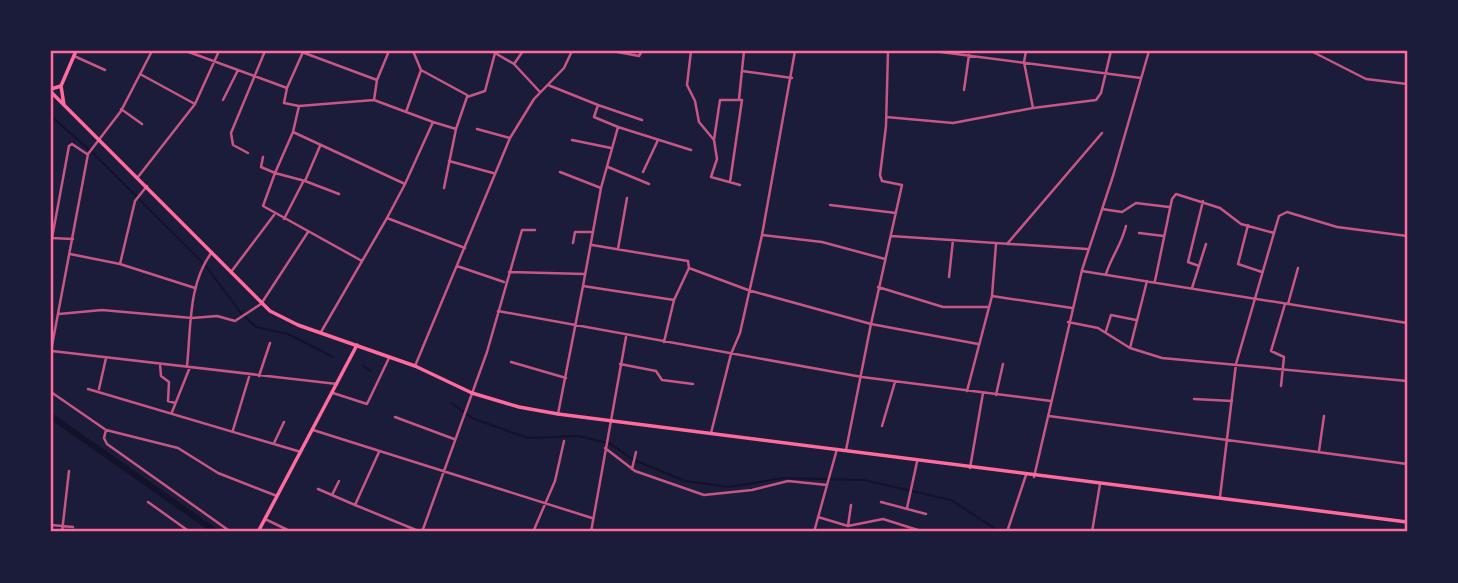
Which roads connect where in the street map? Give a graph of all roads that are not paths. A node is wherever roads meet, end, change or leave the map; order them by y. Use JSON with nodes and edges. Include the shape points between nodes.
{"nodes":[{"id":1,"x":76,"y":51,"type":"edge"},
{"id":2,"x":152,"y":51,"type":"edge"},
{"id":3,"x":186,"y":51,"type":"edge"},
{"id":4,"x":219,"y":51,"type":"edge"},
{"id":5,"x":265,"y":51,"type":"edge"},
{"id":6,"x":389,"y":51,"type":"edge"},
{"id":7,"x":413,"y":51,"type":"edge"},
{"id":8,"x":523,"y":51,"type":"edge"},
{"id":9,"x":572,"y":51,"type":"edge"},
{"id":10,"x":611,"y":51,"type":"edge"},
{"id":11,"x":642,"y":51,"type":"edge"},
{"id":12,"x":691,"y":51,"type":"edge"},
{"id":13,"x":744,"y":51,"type":"edge"},
{"id":14,"x":795,"y":51,"type":"edge"},
{"id":15,"x":888,"y":51,"type":"edge"},
{"id":16,"x":933,"y":51,"type":"edge"},
{"id":17,"x":981,"y":51,"type":"edge"},
{"id":18,"x":1026,"y":51,"type":"edge"},
{"id":19,"x":1111,"y":51,"type":"edge"},
{"id":20,"x":1149,"y":51,"type":"edge"},
{"id":21,"x":1311,"y":51,"type":"edge"},
{"id":22,"x":301,"y":52,"type":"edge"},
{"id":23,"x":494,"y":52,"type":"edge"},
{"id":24,"x":969,"y":55,"type":"junction"},
{"id":25,"x":981,"y":56,"type":"junction"},
{"id":26,"x":74,"y":57,"type":"junction"},
{"id":27,"x":215,"y":60,"type":"junction"},
{"id":28,"x":1024,"y":62,"type":"junction"},
{"id":29,"x":514,"y":64,"type":"junction"},
{"id":30,"x":105,"y":70,"type":"dead end"},
{"id":31,"x":238,"y":70,"type":"junction"},
{"id":32,"x":421,"y":70,"type":"junction"},
{"id":33,"x":742,"y":71,"type":"junction"},
{"id":34,"x":1107,"y":72,"type":"junction"},
{"id":35,"x":140,"y":74,"type":"junction"},
{"id":36,"x":255,"y":75,"type":"junction"},
{"id":37,"x":792,"y":78,"type":"junction"},
{"id":38,"x":1142,"y":78,"type":"junction"},
{"id":39,"x":377,"y":80,"type":"junction"},
{"id":40,"x":1407,"y":84,"type":"edge"},
{"id":41,"x":548,"y":85,"type":"junction"},
{"id":42,"x":61,"y":86,"type":"junction"},
{"id":43,"x":287,"y":88,"type":"junction"},
{"id":44,"x":51,"y":90,"type":"edge"},
{"id":45,"x":964,"y":90,"type":"dead end"},
{"id":46,"x":540,"y":92,"type":"junction"},
{"id":47,"x":467,"y":96,"type":"junction"},
{"id":48,"x":739,"y":99,"type":"junction"},
{"id":49,"x":223,"y":100,"type":"dead end"},
{"id":50,"x":374,"y":100,"type":"junction"},
{"id":51,"x":195,"y":104,"type":"junction"},
{"id":52,"x":64,"y":105,"type":"junction"},
{"id":53,"x":299,"y":106,"type":"junction"},
{"id":54,"x":598,"y":106,"type":"junction"},
{"id":55,"x":1033,"y":107,"type":"junction"},
{"id":56,"x":121,"y":109,"type":"junction"},
{"id":57,"x":406,"y":113,"type":"junction"},
{"id":58,"x":886,"y":117,"type":"junction"},
{"id":59,"x":642,"y":120,"type":"dead end"},
{"id":60,"x":433,"y":122,"type":"junction"},
{"id":61,"x":142,"y":124,"type":"dead end"},
{"id":62,"x":618,"y":127,"type":"junction"},
{"id":63,"x":456,"y":129,"type":"junction"},
{"id":64,"x":477,"y":129,"type":"dead end"},
{"id":65,"x":293,"y":132,"type":"junction"},
{"id":66,"x":1102,"y":133,"type":"dead end"},
{"id":67,"x":510,"y":138,"type":"junction"},
{"id":68,"x":572,"y":140,"type":"dead end"},
{"id":69,"x":714,"y":140,"type":"junction"},
{"id":70,"x":658,"y":141,"type":"junction"},
{"id":71,"x":99,"y":143,"type":"junction"},
{"id":72,"x":320,"y":146,"type":"junction"},
{"id":73,"x":611,"y":148,"type":"junction"},
{"id":74,"x":691,"y":150,"type":"dead end"},
{"id":75,"x":248,"y":153,"type":"dead end"},
{"id":76,"x":89,"y":154,"type":"junction"},
{"id":77,"x":263,"y":158,"type":"dead end"},
{"id":78,"x":449,"y":161,"type":"junction"},
{"id":79,"x":608,"y":167,"type":"junction"},
{"id":80,"x":643,"y":172,"type":"dead end"},
{"id":81,"x":275,"y":173,"type":"junction"},
{"id":82,"x":493,"y":173,"type":"junction"},
{"id":83,"x":560,"y":173,"type":"dead end"},
{"id":84,"x":138,"y":177,"type":"junction"},
{"id":85,"x":304,"y":182,"type":"junction"},
{"id":86,"x":730,"y":182,"type":"junction"},
{"id":87,"x":405,"y":184,"type":"junction"},
{"id":88,"x":649,"y":184,"type":"dead end"},
{"id":89,"x":740,"y":185,"type":"dead end"},
{"id":90,"x":147,"y":186,"type":"junction"},
{"id":91,"x":444,"y":188,"type":"dead end"},
{"id":92,"x":601,"y":188,"type":"junction"},
{"id":93,"x":340,"y":194,"type":"dead end"},
{"id":94,"x":628,"y":198,"type":"dead end"},
{"id":95,"x":1203,"y":201,"type":"junction"},
{"id":96,"x":830,"y":205,"type":"dead end"},
{"id":97,"x":1170,"y":207,"type":"junction"},
{"id":98,"x":1102,"y":209,"type":"junction"},
{"id":99,"x":897,"y":213,"type":"junction"},
{"id":100,"x":274,"y":215,"type":"junction"},
{"id":101,"x":387,"y":218,"type":"junction"},
{"id":102,"x":284,"y":219,"type":"junction"},
{"id":103,"x":1248,"y":225,"type":"junction"},
{"id":104,"x":1126,"y":226,"type":"dead end"},
{"id":105,"x":535,"y":230,"type":"dead end"},
{"id":106,"x":308,"y":232,"type":"junction"},
{"id":107,"x":593,"y":232,"type":"junction"},
{"id":108,"x":1139,"y":233,"type":"dead end"},
{"id":109,"x":1274,"y":233,"type":"junction"},
{"id":110,"x":762,"y":234,"type":"junction"},
{"id":111,"x":891,"y":236,"type":"junction"},
{"id":112,"x":1164,"y":236,"type":"junction"},
{"id":113,"x":1407,"y":236,"type":"edge"},
{"id":114,"x":51,"y":238,"type":"edge"},
{"id":115,"x":73,"y":239,"type":"junction"},
{"id":116,"x":954,"y":240,"type":"junction"},
{"id":117,"x":573,"y":243,"type":"dead end"},
{"id":118,"x":591,"y":244,"type":"junction"},
{"id":119,"x":996,"y":244,"type":"junction"},
{"id":120,"x":1006,"y":244,"type":"junction"},
{"id":121,"x":1206,"y":244,"type":"dead end"},
{"id":122,"x":465,"y":248,"type":"junction"},
{"id":123,"x":618,"y":249,"type":"junction"},
{"id":124,"x":1088,"y":249,"type":"junction"},
{"id":125,"x":212,"y":252,"type":"junction"},
{"id":126,"x":70,"y":254,"type":"junction"},
{"id":127,"x":885,"y":259,"type":"junction"},
{"id":128,"x":362,"y":261,"type":"junction"},
{"id":129,"x":120,"y":264,"type":"junction"},
{"id":130,"x":457,"y":266,"type":"junction"},
{"id":131,"x":1199,"y":266,"type":"junction"},
{"id":132,"x":689,"y":268,"type":"junction"},
{"id":133,"x":1298,"y":268,"type":"dead end"},
{"id":134,"x":1082,"y":270,"type":"junction"},
{"id":135,"x":231,"y":272,"type":"junction"},
{"id":136,"x":509,"y":272,"type":"junction"},
{"id":137,"x":1262,"y":272,"type":"junction"},
{"id":138,"x":585,"y":274,"type":"junction"},
{"id":139,"x":1106,"y":274,"type":"junction"},
{"id":140,"x":949,"y":277,"type":"dead end"},
{"id":141,"x":1147,"y":281,"type":"junction"},
{"id":142,"x":1155,"y":281,"type":"junction"},
{"id":143,"x":505,"y":283,"type":"junction"},
{"id":144,"x":583,"y":286,"type":"junction"},
{"id":145,"x":878,"y":287,"type":"junction"},
{"id":146,"x":195,"y":288,"type":"junction"},
{"id":147,"x":1192,"y":288,"type":"junction"},
{"id":148,"x":748,"y":290,"type":"junction"},
{"id":149,"x":992,"y":296,"type":"junction"},
{"id":150,"x":1255,"y":298,"type":"junction"},
{"id":151,"x":674,"y":300,"type":"junction"},
{"id":152,"x":261,"y":304,"type":"junction"},
{"id":153,"x":1286,"y":304,"type":"junction"},
{"id":154,"x":989,"y":307,"type":"junction"},
{"id":155,"x":1072,"y":307,"type":"junction"},
{"id":156,"x":498,"y":312,"type":"junction"},
{"id":157,"x":59,"y":314,"type":"junction"},
{"id":158,"x":192,"y":318,"type":"junction"},
{"id":159,"x":1137,"y":320,"type":"junction"},
{"id":160,"x":1068,"y":322,"type":"junction"},
{"id":161,"x":1407,"y":323,"type":"edge"},
{"id":162,"x":871,"y":324,"type":"junction"},
{"id":163,"x":576,"y":327,"type":"junction"},
{"id":164,"x":1106,"y":331,"type":"junction"},
{"id":165,"x":321,"y":332,"type":"junction"},
{"id":166,"x":626,"y":337,"type":"junction"},
{"id":167,"x":270,"y":342,"type":"dead end"},
{"id":168,"x":663,"y":342,"type":"junction"},
{"id":169,"x":978,"y":344,"type":"junction"},
{"id":170,"x":357,"y":345,"type":"junction"},
{"id":171,"x":1130,"y":348,"type":"junction"},
{"id":172,"x":52,"y":351,"type":"edge"},
{"id":173,"x":731,"y":354,"type":"junction"},
{"id":174,"x":390,"y":357,"type":"junction"},
{"id":175,"x":106,"y":358,"type":"junction"},
{"id":176,"x":51,"y":359,"type":"edge"},
{"id":177,"x":511,"y":362,"type":"dead end"},
{"id":178,"x":1236,"y":363,"type":"junction"},
{"id":179,"x":160,"y":364,"type":"junction"},
{"id":180,"x":620,"y":364,"type":"junction"},
{"id":181,"x":1003,"y":364,"type":"dead end"},
{"id":182,"x":415,"y":366,"type":"junction"},
{"id":183,"x":188,"y":367,"type":"junction"},
{"id":184,"x":1283,"y":369,"type":"junction"},
{"id":185,"x":250,"y":376,"type":"junction"},
{"id":186,"x":258,"y":376,"type":"junction"},
{"id":187,"x":862,"y":377,"type":"junction"},
{"id":188,"x":566,"y":379,"type":"junction"},
{"id":189,"x":1407,"y":381,"type":"edge"},
{"id":190,"x":895,"y":382,"type":"junction"},
{"id":191,"x":338,"y":384,"type":"junction"},
{"id":192,"x":693,"y":384,"type":"dead end"},
{"id":193,"x":1281,"y":386,"type":"dead end"},
{"id":194,"x":88,"y":389,"type":"dead end"},
{"id":195,"x":99,"y":391,"type":"junction"},
{"id":196,"x":967,"y":391,"type":"junction"},
{"id":197,"x":51,"y":392,"type":"edge"},
{"id":198,"x":333,"y":393,"type":"junction"},
{"id":199,"x":472,"y":393,"type":"junction"},
{"id":200,"x":983,"y":393,"type":"junction"},
{"id":201,"x":996,"y":395,"type":"junction"},
{"id":202,"x":1194,"y":399,"type":"dead end"},
{"id":203,"x":1051,"y":401,"type":"junction"},
{"id":204,"x":1232,"y":401,"type":"junction"},
{"id":205,"x":175,"y":403,"type":"junction"},
{"id":206,"x":172,"y":412,"type":"junction"},
{"id":207,"x":558,"y":414,"type":"junction"},
{"id":208,"x":1049,"y":415,"type":"junction"},
{"id":209,"x":1324,"y":416,"type":"dead end"},
{"id":210,"x":395,"y":417,"type":"dead end"},
{"id":211,"x":610,"y":420,"type":"junction"},
{"id":212,"x":284,"y":422,"type":"dead end"},
{"id":213,"x":882,"y":426,"type":"dead end"},
{"id":214,"x":106,"y":430,"type":"junction"},
{"id":215,"x":233,"y":430,"type":"junction"},
{"id":216,"x":313,"y":430,"type":"junction"},
{"id":217,"x":711,"y":434,"type":"junction"},
{"id":218,"x":1227,"y":438,"type":"junction"},
{"id":219,"x":454,"y":439,"type":"junction"},
{"id":220,"x":564,"y":441,"type":"dead end"},
{"id":221,"x":274,"y":443,"type":"junction"},
{"id":222,"x":606,"y":445,"type":"junction"},
{"id":223,"x":837,"y":449,"type":"junction"},
{"id":224,"x":846,"y":450,"type":"junction"},
{"id":225,"x":301,"y":452,"type":"junction"},
{"id":226,"x":379,"y":452,"type":"junction"},
{"id":227,"x":636,"y":452,"type":"dead end"},
{"id":228,"x":1319,"y":452,"type":"junction"},
{"id":229,"x":917,"y":461,"type":"junction"},
{"id":230,"x":1407,"y":464,"type":"edge"},
{"id":231,"x":971,"y":468,"type":"junction"},
{"id":232,"x":632,"y":469,"type":"junction"},
{"id":233,"x":444,"y":470,"type":"junction"},
{"id":234,"x":69,"y":471,"type":"dead end"},
{"id":235,"x":1026,"y":475,"type":"junction"},
{"id":236,"x":1034,"y":477,"type":"junction"},
{"id":237,"x":339,"y":481,"type":"dead end"},
{"id":238,"x":1100,"y":483,"type":"junction"},
{"id":239,"x":827,"y":485,"type":"junction"},
{"id":240,"x":318,"y":489,"type":"dead end"},
{"id":241,"x":332,"y":495,"type":"junction"},
{"id":242,"x":277,"y":496,"type":"junction"},
{"id":243,"x":1220,"y":497,"type":"junction"},
{"id":244,"x":148,"y":502,"type":"dead end"},
{"id":245,"x":881,"y":502,"type":"dead end"},
{"id":246,"x":545,"y":504,"type":"junction"},
{"id":247,"x":355,"y":505,"type":"junction"},
{"id":248,"x":850,"y":505,"type":"dead end"},
{"id":249,"x":907,"y":508,"type":"junction"},
{"id":250,"x":926,"y":514,"type":"dead end"},
{"id":251,"x":818,"y":517,"type":"junction"},
{"id":252,"x":592,"y":518,"type":"junction"},
{"id":253,"x":265,"y":519,"type":"junction"},
{"id":254,"x":1407,"y":522,"type":"edge"},
{"id":255,"x":51,"y":525,"type":"edge"},
{"id":256,"x":63,"y":526,"type":"junction"},
{"id":257,"x":848,"y":526,"type":"junction"},
{"id":258,"x":73,"y":527,"type":"dead end"},
{"id":259,"x":62,"y":532,"type":"edge"},
{"id":260,"x":190,"y":532,"type":"edge"},
{"id":261,"x":231,"y":532,"type":"edge"},
{"id":262,"x":258,"y":532,"type":"edge"},
{"id":263,"x":292,"y":532,"type":"edge"},
{"id":264,"x":421,"y":532,"type":"edge"},
{"id":265,"x":533,"y":532,"type":"edge"},
{"id":266,"x":591,"y":532,"type":"edge"},
{"id":267,"x":814,"y":532,"type":"edge"},
{"id":268,"x":924,"y":532,"type":"edge"},
{"id":269,"x":1007,"y":532,"type":"edge"},
{"id":270,"x":1092,"y":532,"type":"edge"}],
"edges":[{"from":1,"to":26,"type":"main road"},
{"from":2,"to":35,"type":"street"},
{"from":3,"to":27,"type":"street"},
{"from":4,"to":27,"type":"street"},
{"from":5,"to":36,"type":"street"},
{"from":6,"to":39,"type":"street"},
{"from":7,"to":32,"type":"street"},
{"from":8,"to":29,"type":"street"},
{"from":9,"to":41,"type":"street"},
{"from":10,"to":11,"type":"street","via":[[639,56]]},
{"from":12,"to":69,"type":"street","via":[[688,89],[699,122]]},
{"from":13,"to":33,"type":"street"},
{"from":14,"to":37,"type":"street"},
{"from":15,"to":58,"type":"street"},
{"from":16,"to":24,"type":"street"},
{"from":17,"to":25,"type":"street"},
{"from":18,"to":28,"type":"street"},
{"from":19,"to":34,"type":"street"},
{"from":20,"to":38,"type":"street"},
{"from":21,"to":40,"type":"street","via":[[1366,79]]},
{"from":22,"to":39,"type":"street"},
{"from":22,"to":43,"type":"street"},
{"from":23,"to":29,"type":"street"},
{"from":23,"to":47,"type":"street","via":[[485,91]]},
{"from":24,"to":25,"type":"street"},
{"from":24,"to":45,"type":"street"},
{"from":25,"to":28,"type":"street"},
{"from":26,"to":30,"type":"street"},
{"from":26,"to":42,"type":"main road"},
{"from":27,"to":31,"type":"street"},
{"from":27,"to":51,"type":"street"},
{"from":28,"to":34,"type":"street"},
{"from":28,"to":55,"type":"street"},
{"from":29,"to":46,"type":"street"},
{"from":31,"to":36,"type":"street"},
{"from":31,"to":49,"type":"street"},
{"from":32,"to":47,"type":"street"},
{"from":32,"to":57,"type":"street"},
{"from":33,"to":37,"type":"street"},
{"from":33,"to":48,"type":"street"},
{"from":34,"to":38,"type":"street"},
{"from":34,"to":55,"type":"street","via":[[1096,100]]},
{"from":35,"to":51,"type":"street"},
{"from":35,"to":56,"type":"street"},
{"from":36,"to":43,"type":"street"},
{"from":36,"to":75,"type":"street","via":[[230,137],[233,145]]},
{"from":37,"to":110,"type":"street"},
{"from":38,"to":98,"type":"street"},
{"from":39,"to":50,"type":"street"},
{"from":41,"to":46,"type":"street"},
{"from":41,"to":54,"type":"street"},
{"from":42,"to":44,"type":"main road"},
{"from":42,"to":52,"type":"main road"},
{"from":43,"to":53,"type":"street","via":[[284,103]]},
{"from":44,"to":52,"type":"main road"},
{"from":46,"to":67,"type":"street"},
{"from":47,"to":63,"type":"street"},
{"from":48,"to":69,"type":"street","via":[[720,100]]},
{"from":48,"to":86,"type":"street","via":[[743,103]]},
{"from":50,"to":53,"type":"street"},
{"from":50,"to":57,"type":"street"},
{"from":51,"to":84,"type":"street"},
{"from":52,"to":71,"type":"main road"},
{"from":53,"to":65,"type":"street"},
{"from":54,"to":59,"type":"street"},
{"from":54,"to":62,"type":"street","via":[[594,117]]},
{"from":55,"to":58,"type":"street","via":[[954,124]]},
{"from":56,"to":61,"type":"street"},
{"from":56,"to":71,"type":"street"},
{"from":57,"to":60,"type":"street"},
{"from":58,"to":99,"type":"street","via":[[880,175],[882,181],[902,184]]},
{"from":60,"to":63,"type":"street"},
{"from":60,"to":87,"type":"street"},
{"from":62,"to":70,"type":"street"},
{"from":62,"to":73,"type":"street"},
{"from":63,"to":78,"type":"street"},
{"from":64,"to":67,"type":"street"},
{"from":65,"to":72,"type":"street"},
{"from":65,"to":81,"type":"street"},
{"from":66,"to":120,"type":"street"},
{"from":67,"to":82,"type":"street"},
{"from":68,"to":73,"type":"street"},
{"from":69,"to":86,"type":"street","via":[[717,159],[711,177]]},
{"from":70,"to":74,"type":"street"},
{"from":70,"to":80,"type":"street"},
{"from":71,"to":76,"type":"street"},
{"from":71,"to":84,"type":"main road"},
{"from":72,"to":85,"type":"street"},
{"from":72,"to":87,"type":"street"},
{"from":73,"to":79,"type":"street"},
{"from":76,"to":114,"type":"street","via":[[69,146]]},
{"from":76,"to":115,"type":"street"},
{"from":77,"to":81,"type":"street","via":[[261,167]]},
{"from":78,"to":82,"type":"street"},
{"from":78,"to":91,"type":"street"},
{"from":79,"to":88,"type":"street"},
{"from":79,"to":92,"type":"street"},
{"from":81,"to":85,"type":"street"},
{"from":81,"to":100,"type":"street","via":[[263,205]]},
{"from":82,"to":122,"type":"street"},
{"from":83,"to":92,"type":"street"},
{"from":84,"to":90,"type":"main road"},
{"from":85,"to":93,"type":"street"},
{"from":85,"to":102,"type":"street"},
{"from":86,"to":89,"type":"street"},
{"from":87,"to":101,"type":"street"},
{"from":90,"to":125,"type":"main road"},
{"from":90,"to":129,"type":"street","via":[[135,201]]},
{"from":92,"to":107,"type":"street"},
{"from":94,"to":123,"type":"street"},
{"from":95,"to":97,"type":"street","via":[[1176,194]]},
{"from":95,"to":103,"type":"street"},
{"from":95,"to":131,"type":"street","via":[[1188,262]]},
{"from":96,"to":99,"type":"street"},
{"from":97,"to":98,"type":"street","via":[[1136,203],[1122,212]]},
{"from":97,"to":112,"type":"street"},
{"from":98,"to":124,"type":"street"},
{"from":99,"to":111,"type":"street"},
{"from":100,"to":102,"type":"street"},
{"from":100,"to":135,"type":"street"},
{"from":101,"to":122,"type":"street"},
{"from":101,"to":128,"type":"street"},
{"from":102,"to":106,"type":"street"},
{"from":103,"to":109,"type":"street"},
{"from":103,"to":137,"type":"street","via":[[1238,264]]},
{"from":104,"to":139,"type":"street"},
{"from":105,"to":136,"type":"street","via":[[522,230]]},
{"from":106,"to":128,"type":"street"},
{"from":106,"to":152,"type":"street"},
{"from":107,"to":117,"type":"street","via":[[575,232]]},
{"from":107,"to":118,"type":"street"},
{"from":108,"to":112,"type":"street"},
{"from":109,"to":113,"type":"street","via":[[1279,216],[1287,212],[1337,227]]},
{"from":109,"to":137,"type":"street"},
{"from":110,"to":127,"type":"street","via":[[822,242]]},
{"from":110,"to":148,"type":"street"},
{"from":111,"to":116,"type":"street"},
{"from":111,"to":127,"type":"street"},
{"from":112,"to":142,"type":"street"},
{"from":114,"to":115,"type":"street"},
{"from":115,"to":126,"type":"street"},
{"from":116,"to":119,"type":"street"},
{"from":116,"to":140,"type":"street"},
{"from":118,"to":123,"type":"street"},
{"from":118,"to":138,"type":"street"},
{"from":119,"to":120,"type":"street"},
{"from":119,"to":149,"type":"street"},
{"from":120,"to":124,"type":"street"},
{"from":121,"to":131,"type":"street"},
{"from":122,"to":130,"type":"street"},
{"from":123,"to":132,"type":"street","via":[[684,259]]},
{"from":124,"to":134,"type":"street"},
{"from":125,"to":135,"type":"main road"},
{"from":125,"to":146,"type":"street"},
{"from":126,"to":129,"type":"street"},
{"from":126,"to":157,"type":"street"},
{"from":127,"to":145,"type":"street"},
{"from":128,"to":165,"type":"street"},
{"from":129,"to":146,"type":"street"},
{"from":130,"to":143,"type":"street"},
{"from":130,"to":182,"type":"street"},
{"from":131,"to":147,"type":"street"},
{"from":132,"to":148,"type":"street"},
{"from":132,"to":151,"type":"street"},
{"from":133,"to":153,"type":"street"},
{"from":134,"to":139,"type":"street"},
{"from":134,"to":155,"type":"street"},
{"from":135,"to":152,"type":"main road"},
{"from":136,"to":138,"type":"street"},
{"from":136,"to":143,"type":"street"},
{"from":137,"to":150,"type":"street"},
{"from":138,"to":144,"type":"street"},
{"from":139,"to":141,"type":"street"},
{"from":141,"to":142,"type":"street"},
{"from":141,"to":159,"type":"street"},
{"from":142,"to":147,"type":"street"},
{"from":143,"to":156,"type":"street"},
{"from":144,"to":151,"type":"street"},
{"from":144,"to":163,"type":"street"},
{"from":145,"to":154,"type":"street","via":[[943,307]]},
{"from":145,"to":162,"type":"street"},
{"from":146,"to":158,"type":"street"},
{"from":147,"to":150,"type":"street"},
{"from":148,"to":162,"type":"street"},
{"from":148,"to":173,"type":"street"},
{"from":149,"to":154,"type":"street"},
{"from":149,"to":155,"type":"street"},
{"from":150,"to":153,"type":"street"},
{"from":150,"to":178,"type":"street"},
{"from":151,"to":168,"type":"street"},
{"from":152,"to":158,"type":"street","via":[[235,321],[212,315]]},
{"from":152,"to":165,"type":"main road"},
{"from":153,"to":161,"type":"street"},
{"from":153,"to":184,"type":"street","via":[[1271,351],[1283,356]]},
{"from":154,"to":169,"type":"street"},
{"from":155,"to":160,"type":"street"},
{"from":156,"to":163,"type":"street"},
{"from":156,"to":199,"type":"street"},
{"from":157,"to":158,"type":"street","via":[[102,310]]},
{"from":157,"to":172,"type":"street"},
{"from":158,"to":183,"type":"street"},
{"from":159,"to":164,"type":"street","via":[[1111,315]]},
{"from":159,"to":171,"type":"street"},
{"from":160,"to":164,"type":"street"},
{"from":160,"to":203,"type":"street"},
{"from":162,"to":169,"type":"street"},
{"from":162,"to":187,"type":"street"},
{"from":163,"to":166,"type":"street"},
{"from":163,"to":188,"type":"street"},
{"from":164,"to":171,"type":"street"},
{"from":165,"to":170,"type":"main road"},
{"from":166,"to":168,"type":"street"},
{"from":166,"to":180,"type":"street"},
{"from":167,"to":186,"type":"street"},
{"from":168,"to":173,"type":"street"},
{"from":169,"to":196,"type":"street"},
{"from":170,"to":174,"type":"main road"},
{"from":170,"to":191,"type":"main road"},
{"from":171,"to":178,"type":"street","via":[[1162,358]]},
{"from":172,"to":175,"type":"street"},
{"from":172,"to":176,"type":"street"},
{"from":173,"to":187,"type":"street"},
{"from":173,"to":217,"type":"street"},
{"from":174,"to":182,"type":"main road"},
{"from":174,"to":198,"type":"street","via":[[367,404]]},
{"from":175,"to":179,"type":"street"},
{"from":175,"to":195,"type":"street"},
{"from":177,"to":188,"type":"street"},
{"from":178,"to":184,"type":"street"},
{"from":178,"to":204,"type":"street"},
{"from":179,"to":183,"type":"street"},
{"from":179,"to":205,"type":"street","via":[[161,376],[169,382],[168,401]]},
{"from":180,"to":192,"type":"street","via":[[656,371],[662,380]]},
{"from":180,"to":211,"type":"street"},
{"from":181,"to":201,"type":"street"},
{"from":182,"to":199,"type":"main road"},
{"from":183,"to":185,"type":"street"},
{"from":183,"to":205,"type":"street"},
{"from":184,"to":189,"type":"street"},
{"from":184,"to":193,"type":"street"},
{"from":185,"to":186,"type":"street"},
{"from":185,"to":215,"type":"street"},
{"from":186,"to":191,"type":"street"},
{"from":187,"to":190,"type":"street"},
{"from":187,"to":224,"type":"street"},
{"from":188,"to":207,"type":"street"},
{"from":190,"to":196,"type":"street"},
{"from":190,"to":213,"type":"street"},
{"from":191,"to":198,"type":"main road"},
{"from":194,"to":195,"type":"street"},
{"from":195,"to":206,"type":"street"},
{"from":196,"to":200,"type":"street"},
{"from":197,"to":214,"type":"street"},
{"from":198,"to":216,"type":"main road"},
{"from":199,"to":207,"type":"main road"},
{"from":199,"to":219,"type":"street"},
{"from":200,"to":201,"type":"street"},
{"from":200,"to":231,"type":"street"},
{"from":201,"to":203,"type":"street"},
{"from":202,"to":204,"type":"street"},
{"from":203,"to":208,"type":"street"},
{"from":204,"to":218,"type":"street"},
{"from":205,"to":206,"type":"street"},
{"from":206,"to":215,"type":"street"},
{"from":207,"to":211,"type":"main road"},
{"from":208,"to":218,"type":"street"},
{"from":208,"to":236,"type":"street"},
{"from":209,"to":228,"type":"street"},
{"from":210,"to":219,"type":"street"},
{"from":211,"to":217,"type":"main road"},
{"from":211,"to":222,"type":"street"},
{"from":212,"to":221,"type":"street"},
{"from":214,"to":242,"type":"street","via":[[178,448],[218,473]]},
{"from":214,"to":261,"type":"street","via":[[107,444]]},
{"from":215,"to":221,"type":"street"},
{"from":216,"to":225,"type":"main road"},
{"from":216,"to":226,"type":"street"},
{"from":217,"to":223,"type":"main road"},
{"from":218,"to":228,"type":"street"},
{"from":218,"to":243,"type":"street"},
{"from":219,"to":233,"type":"street"},
{"from":220,"to":246,"type":"street"},
{"from":221,"to":225,"type":"street"},
{"from":222,"to":232,"type":"street"},
{"from":222,"to":252,"type":"street"},
{"from":223,"to":224,"type":"main road"},
{"from":223,"to":239,"type":"street"},
{"from":224,"to":229,"type":"main road"},
{"from":225,"to":242,"type":"main road"},
{"from":226,"to":233,"type":"street"},
{"from":226,"to":247,"type":"street"},
{"from":227,"to":232,"type":"street"},
{"from":228,"to":230,"type":"street"},
{"from":229,"to":231,"type":"main road"},
{"from":229,"to":249,"type":"street"},
{"from":231,"to":235,"type":"main road"},
{"from":232,"to":239,"type":"street","via":[[704,495],[788,481]]},
{"from":233,"to":246,"type":"street"},
{"from":233,"to":264,"type":"street"},
{"from":234,"to":256,"type":"street"},
{"from":235,"to":236,"type":"main road"},
{"from":235,"to":269,"type":"street"},
{"from":236,"to":238,"type":"main road"},
{"from":237,"to":241,"type":"street"},
{"from":238,"to":243,"type":"main road"},
{"from":238,"to":270,"type":"street"},
{"from":239,"to":251,"type":"street"},
{"from":240,"to":241,"type":"street"},
{"from":241,"to":247,"type":"street"},
{"from":242,"to":253,"type":"main road"},
{"from":243,"to":254,"type":"main road"},
{"from":244,"to":260,"type":"street"},
{"from":245,"to":249,"type":"street"},
{"from":246,"to":252,"type":"street"},
{"from":246,"to":265,"type":"street"},
{"from":247,"to":264,"type":"street"},
{"from":248,"to":257,"type":"street"},
{"from":249,"to":250,"type":"street"},
{"from":251,"to":257,"type":"street"},
{"from":251,"to":267,"type":"street"},
{"from":252,"to":266,"type":"street"},
{"from":253,"to":262,"type":"main road"},
{"from":253,"to":263,"type":"street"},
{"from":255,"to":256,"type":"street"},
{"from":256,"to":258,"type":"street"},
{"from":256,"to":259,"type":"street"},
{"from":257,"to":268,"type":"street","via":[[883,519]]}]}
